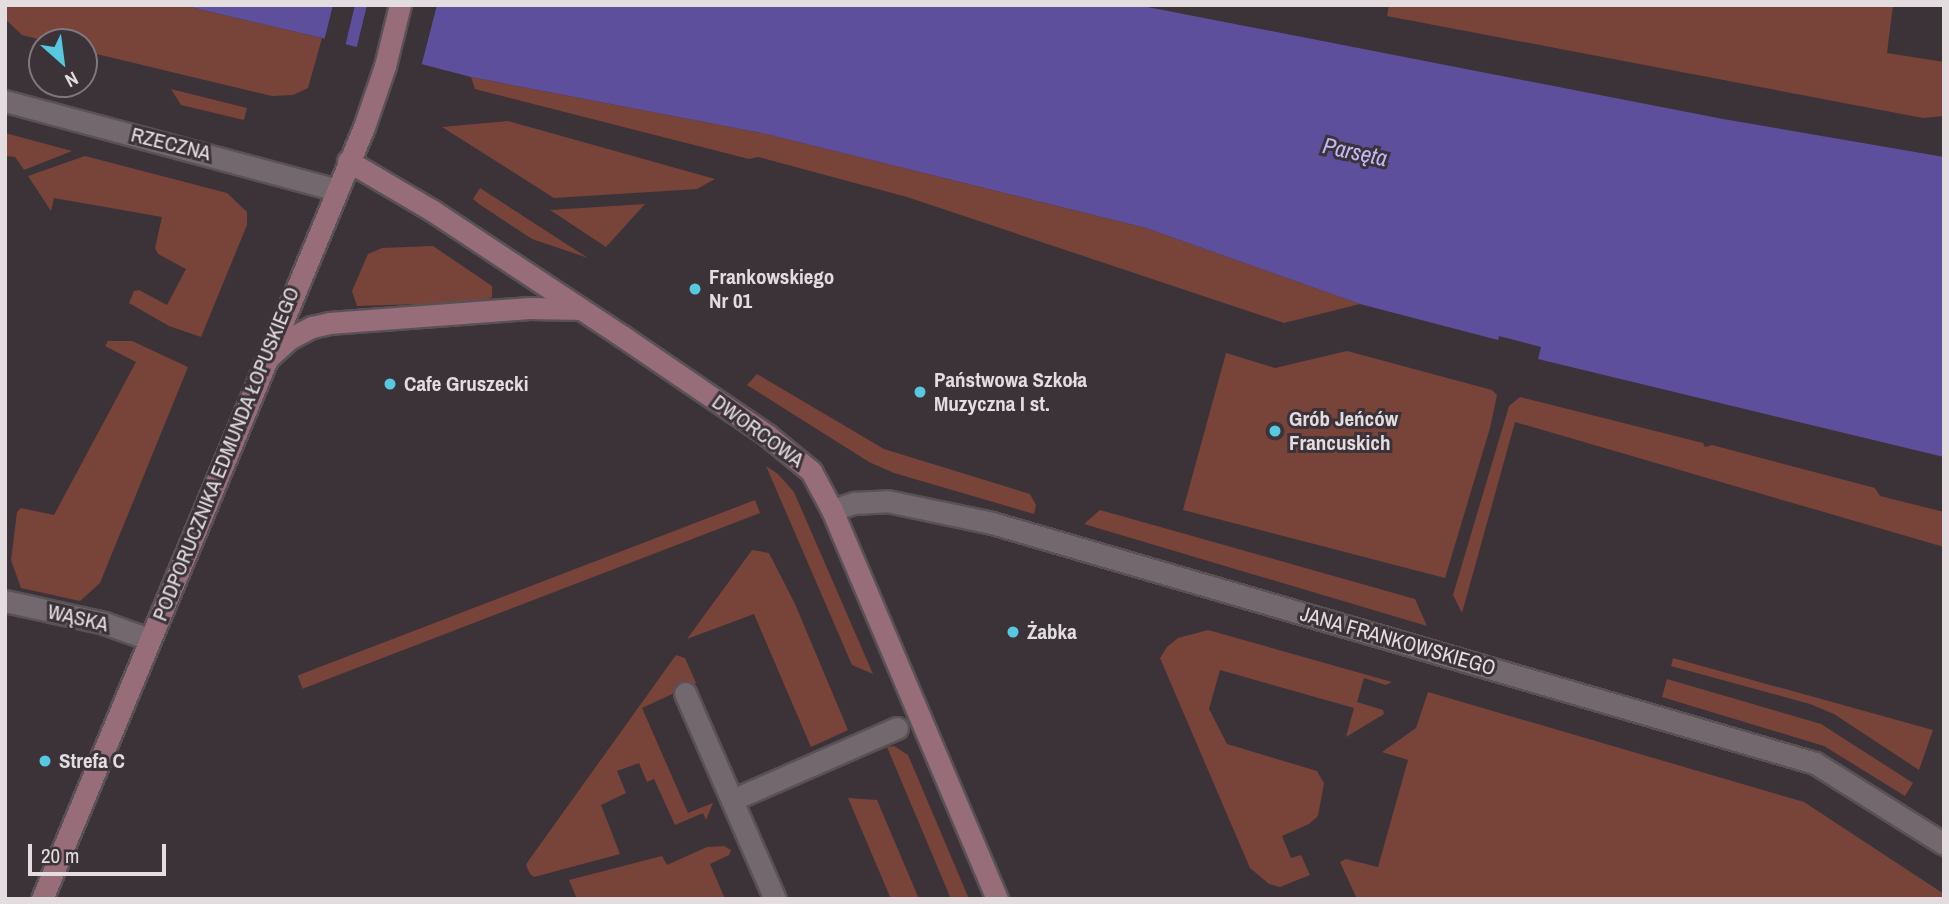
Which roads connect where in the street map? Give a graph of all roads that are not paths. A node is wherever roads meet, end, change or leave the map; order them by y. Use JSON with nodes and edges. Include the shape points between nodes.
{"nodes":[{"id":1,"x":400,"y":5,"type":"edge"},
{"id":2,"x":5,"y":101,"type":"edge"},
{"id":3,"x":348,"y":161,"type":"junction"},
{"id":4,"x":336,"y":190,"type":"junction"},
{"id":5,"x":581,"y":309,"type":"junction"},
{"id":6,"x":264,"y":362,"type":"junction"},
{"id":7,"x":832,"y":510,"type":"junction"},
{"id":8,"x":5,"y":601,"type":"edge"},
{"id":9,"x":149,"y":639,"type":"junction"},
{"id":10,"x":685,"y":693,"type":"dead end"},
{"id":11,"x":897,"y":728,"type":"dead end"},
{"id":12,"x":732,"y":800,"type":"junction"},
{"id":13,"x":1944,"y":844,"type":"edge"},
{"id":14,"x":42,"y":899,"type":"edge"},
{"id":15,"x":775,"y":899,"type":"edge"},
{"id":16,"x":997,"y":899,"type":"edge"}],
"edges":[{"from":1,"to":3,"type":"street","name":"PODPORUCZNIKA EDMUNDA ŁOPUSKIEGO","via":[[385,66]]},
{"from":2,"to":4,"type":"street","name":"RZECZNA"},
{"from":3,"to":4,"type":"street","name":"PODPORUCZNIKA EDMUNDA ŁOPUSKIEGO"},
{"from":3,"to":5,"type":"street","name":"DWORCOWA"},
{"from":4,"to":6,"type":"street","name":"PODPORUCZNIKA EDMUNDA ŁOPUSKIEGO"},
{"from":5,"to":6,"type":"street","via":[[529,308],[329,323],[289,339]]},
{"from":5,"to":7,"type":"street","name":"DWORCOWA","via":[[793,453],[811,471]]},
{"from":6,"to":9,"type":"street","name":"PODPORUCZNIKA EDMUNDA ŁOPUSKIEGO"},
{"from":7,"to":13,"type":"street","name":"JANA FRANKOWSKIEGO","via":[[887,501],[992,523],[1815,763]]},
{"from":7,"to":16,"type":"street","name":"DWORCOWA"},
{"from":8,"to":9,"type":"street","name":"WĄSKA","via":[[104,623]]},
{"from":9,"to":14,"type":"street","name":"PODPORUCZNIKA EDMUNDA ŁOPUSKIEGO"},
{"from":10,"to":12,"type":"street"},
{"from":11,"to":12,"type":"street"},
{"from":12,"to":15,"type":"street"}]}
